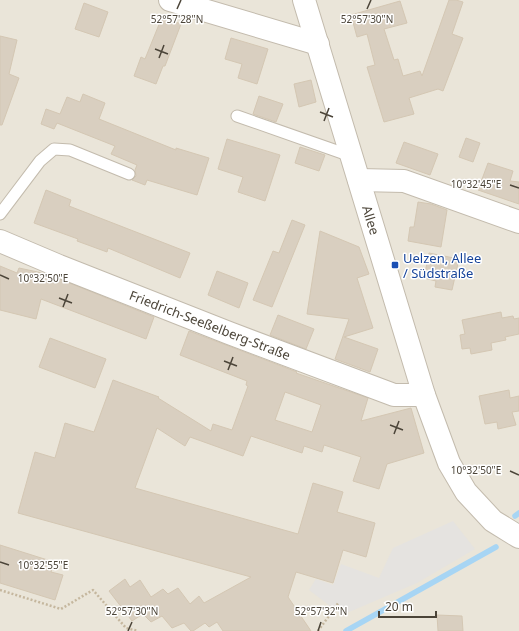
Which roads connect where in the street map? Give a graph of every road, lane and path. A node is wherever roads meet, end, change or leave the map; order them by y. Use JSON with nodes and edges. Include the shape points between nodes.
{"nodes":[{"id":1,"x":170,"y":0,"type":"edge"},
{"id":2,"x":304,"y":0,"type":"edge"},
{"id":3,"x":318,"y":44,"type":"junction"},
{"id":4,"x":237,"y":116,"type":"dead end"},
{"id":5,"x":352,"y":156,"type":"junction"},
{"id":6,"x":129,"y":174,"type":"dead end"},
{"id":7,"x":359,"y":180,"type":"junction"},
{"id":8,"x":0,"y":214,"type":"edge"},
{"id":9,"x":519,"y":222,"type":"edge"},
{"id":10,"x":0,"y":241,"type":"edge"},
{"id":11,"x":424,"y":395,"type":"junction"},
{"id":12,"x":519,"y":537,"type":"edge"},
{"id":13,"x":0,"y":590,"type":"edge"},
{"id":14,"x":339,"y":602,"type":"dead end"},
{"id":15,"x":138,"y":631,"type":"edge"},
{"id":16,"x":318,"y":631,"type":"edge"}],
"edges":[{"from":1,"to":3,"type":"street"},
{"from":2,"to":3,"type":"street","name":"Allee"},
{"from":3,"to":5,"type":"street","name":"Allee"},
{"from":4,"to":5,"type":"lane"},
{"from":5,"to":7,"type":"street","name":"Allee"},
{"from":6,"to":8,"type":"lane","via":[[70,150],[54,149],[40,161]]},
{"from":7,"to":9,"type":"street","via":[[404,181]]},
{"from":7,"to":11,"type":"street","name":"Allee"},
{"from":10,"to":11,"type":"street","name":"Friedrich-Seeßelberg-Straße","via":[[229,333],[394,395]]},
{"from":11,"to":12,"type":"street","name":"Allee","via":[[449,463],[466,492],[493,521]]},
{"from":13,"to":15,"type":"path","via":[[61,609],[93,590],[126,628]]},
{"from":14,"to":16,"type":"path"}]}
